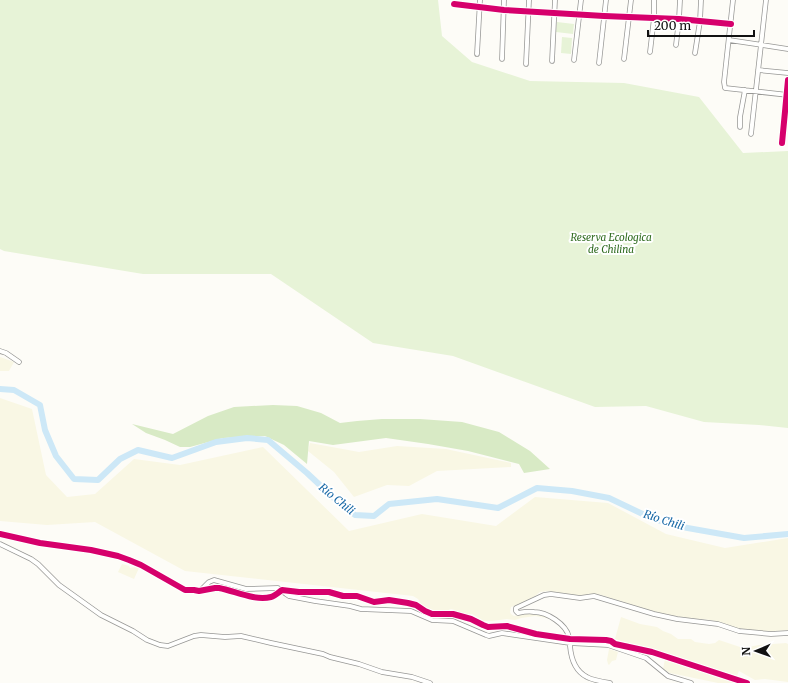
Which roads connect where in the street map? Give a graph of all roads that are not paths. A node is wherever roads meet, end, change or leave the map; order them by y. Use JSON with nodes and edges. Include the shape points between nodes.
{"nodes":[{"id":1,"x":480,"y":0,"type":"edge"},
{"id":2,"x":504,"y":0,"type":"edge"},
{"id":3,"x":529,"y":0,"type":"edge"},
{"id":4,"x":555,"y":0,"type":"edge"},
{"id":5,"x":581,"y":0,"type":"edge"},
{"id":6,"x":606,"y":0,"type":"edge"},
{"id":7,"x":631,"y":0,"type":"edge"},
{"id":8,"x":654,"y":0,"type":"edge"},
{"id":9,"x":680,"y":0,"type":"edge"},
{"id":10,"x":701,"y":0,"type":"edge"},
{"id":11,"x":733,"y":0,"type":"edge"},
{"id":12,"x":766,"y":0,"type":"edge"},
{"id":13,"x":454,"y":4,"type":"dead end"},
{"id":14,"x":479,"y":7,"type":"junction"},
{"id":15,"x":504,"y":10,"type":"junction"},
{"id":16,"x":528,"y":11,"type":"junction"},
{"id":17,"x":554,"y":13,"type":"junction"},
{"id":18,"x":580,"y":15,"type":"junction"},
{"id":19,"x":604,"y":16,"type":"junction"},
{"id":20,"x":629,"y":17,"type":"junction"},
{"id":21,"x":654,"y":18,"type":"junction"},
{"id":22,"x":679,"y":20,"type":"junction"},
{"id":23,"x":700,"y":22,"type":"junction"},
{"id":24,"x":731,"y":24,"type":"junction"},
{"id":25,"x":729,"y":40,"type":"junction"},
{"id":26,"x":676,"y":45,"type":"dead end"},
{"id":27,"x":761,"y":45,"type":"junction"},
{"id":28,"x":788,"y":49,"type":"edge"},
{"id":29,"x":650,"y":52,"type":"dead end"},
{"id":30,"x":695,"y":53,"type":"dead end"},
{"id":31,"x":477,"y":54,"type":"dead end"},
{"id":32,"x":502,"y":59,"type":"dead end"},
{"id":33,"x":624,"y":59,"type":"dead end"},
{"id":34,"x":574,"y":60,"type":"dead end"},
{"id":35,"x":552,"y":61,"type":"dead end"},
{"id":36,"x":599,"y":63,"type":"dead end"},
{"id":37,"x":526,"y":64,"type":"dead end"},
{"id":38,"x":758,"y":70,"type":"junction"},
{"id":39,"x":788,"y":74,"type":"edge"},
{"id":40,"x":788,"y":80,"type":"edge"},
{"id":41,"x":746,"y":90,"type":"junction"},
{"id":42,"x":756,"y":91,"type":"junction"},
{"id":43,"x":787,"y":95,"type":"edge"},
{"id":44,"x":740,"y":127,"type":"dead end"},
{"id":45,"x":751,"y":134,"type":"dead end"},
{"id":46,"x":782,"y":143,"type":"dead end"},
{"id":47,"x":0,"y":351,"type":"edge"},
{"id":48,"x":19,"y":362,"type":"dead end"},
{"id":49,"x":0,"y":534,"type":"edge"},
{"id":50,"x":0,"y":544,"type":"edge"},
{"id":51,"x":282,"y":590,"type":"junction"},
{"id":52,"x":199,"y":591,"type":"junction"},
{"id":53,"x":788,"y":633,"type":"edge"},
{"id":54,"x":570,"y":641,"type":"junction"},
{"id":55,"x":430,"y":683,"type":"edge"},
{"id":56,"x":610,"y":683,"type":"edge"},
{"id":57,"x":691,"y":683,"type":"edge"},
{"id":58,"x":747,"y":683,"type":"edge"}],
"edges":[{"from":1,"to":14,"type":"street"},
{"from":2,"to":15,"type":"street"},
{"from":3,"to":16,"type":"street"},
{"from":4,"to":17,"type":"street"},
{"from":5,"to":18,"type":"street"},
{"from":6,"to":19,"type":"street"},
{"from":7,"to":20,"type":"street"},
{"from":8,"to":21,"type":"street"},
{"from":9,"to":22,"type":"street"},
{"from":10,"to":23,"type":"street"},
{"from":11,"to":24,"type":"street"},
{"from":12,"to":27,"type":"street"},
{"from":13,"to":14,"type":"street"},
{"from":14,"to":15,"type":"street"},
{"from":14,"to":31,"type":"street"},
{"from":15,"to":16,"type":"street"},
{"from":15,"to":32,"type":"street"},
{"from":16,"to":17,"type":"street"},
{"from":16,"to":37,"type":"street"},
{"from":17,"to":18,"type":"street"},
{"from":17,"to":35,"type":"street"},
{"from":18,"to":19,"type":"street"},
{"from":18,"to":34,"type":"street"},
{"from":19,"to":20,"type":"street"},
{"from":19,"to":36,"type":"street"},
{"from":20,"to":21,"type":"street"},
{"from":20,"to":33,"type":"street"},
{"from":21,"to":22,"type":"street"},
{"from":21,"to":29,"type":"street"},
{"from":22,"to":23,"type":"street"},
{"from":22,"to":26,"type":"street"},
{"from":23,"to":24,"type":"street"},
{"from":23,"to":30,"type":"street"},
{"from":24,"to":25,"type":"street"},
{"from":25,"to":27,"type":"street"},
{"from":25,"to":41,"type":"street","via":[[725,88]]},
{"from":27,"to":28,"type":"street"},
{"from":27,"to":38,"type":"street"},
{"from":38,"to":39,"type":"street"},
{"from":38,"to":42,"type":"street"},
{"from":40,"to":43,"type":"street"},
{"from":41,"to":42,"type":"street"},
{"from":41,"to":44,"type":"street"},
{"from":42,"to":43,"type":"street"},
{"from":42,"to":45,"type":"street"},
{"from":43,"to":46,"type":"street"},
{"from":47,"to":48,"type":"street"},
{"from":49,"to":52,"type":"street","via":[[118,556],[141,565],[182,589]]},
{"from":50,"to":55,"type":"street","via":[[31,559],[59,585],[92,609],[160,645],[168,646],[201,635],[241,636],[323,654]]},
{"from":51,"to":52,"type":"street","via":[[266,598],[219,588]]},
{"from":51,"to":52,"type":"street","via":[[246,589],[214,580]]},
{"from":51,"to":54,"type":"street","via":[[329,592],[357,596],[374,602],[388,600],[408,603],[432,614],[453,614],[485,626],[507,626]]},
{"from":51,"to":54,"type":"street","via":[[289,596],[358,609],[411,611],[432,620],[453,621],[486,636],[502,633]]},
{"from":53,"to":54,"type":"street","via":[[739,631],[718,624],[654,614],[594,596],[580,598],[544,595],[516,608],[518,613],[534,612],[550,616],[564,628]]},
{"from":54,"to":56,"type":"street","via":[[573,662],[578,670],[587,678]]},
{"from":54,"to":57,"type":"street","via":[[608,646],[635,654],[646,658],[668,676]]},
{"from":54,"to":58,"type":"street","via":[[611,641]]}]}
